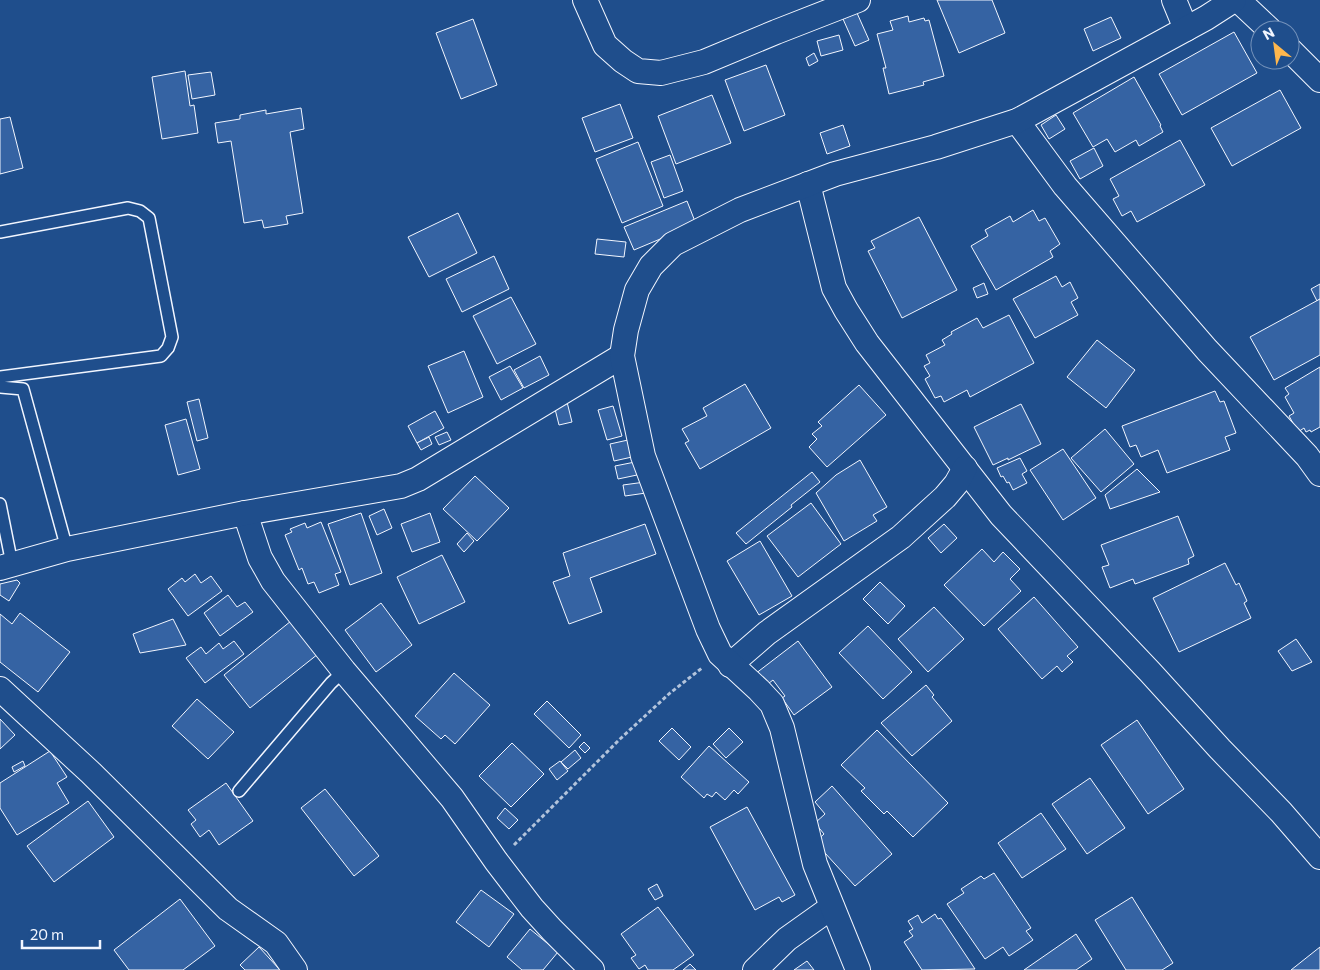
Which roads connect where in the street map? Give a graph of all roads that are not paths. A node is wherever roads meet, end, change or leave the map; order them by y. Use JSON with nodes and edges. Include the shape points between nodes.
{"nodes":[{"id":1,"x":585,"y":0,"type":"edge"},
{"id":2,"x":858,"y":0,"type":"edge"},
{"id":3,"x":1174,"y":0,"type":"edge"},
{"id":4,"x":1236,"y":0,"type":"edge"},
{"id":5,"x":1259,"y":20,"type":"edge"},
{"id":6,"x":1186,"y":29,"type":"junction"},
{"id":7,"x":1300,"y":60,"type":"edge"},
{"id":8,"x":1320,"y":80,"type":"edge"},
{"id":9,"x":1017,"y":121,"type":"junction"},
{"id":10,"x":808,"y":184,"type":"junction"},
{"id":11,"x":0,"y":232,"type":"edge"},
{"id":12,"x":622,"y":356,"type":"junction"},
{"id":13,"x":0,"y":377,"type":"edge"},
{"id":14,"x":0,"y":387,"type":"edge"},
{"id":15,"x":966,"y":468,"type":"junction"},
{"id":16,"x":1320,"y":474,"type":"edge"},
{"id":17,"x":0,"y":504,"type":"edge"},
{"id":18,"x":245,"y":513,"type":"junction"},
{"id":19,"x":67,"y":549,"type":"junction"},
{"id":20,"x":6,"y":566,"type":"edge"},
{"id":21,"x":725,"y":659,"type":"junction"},
{"id":22,"x":344,"y":671,"type":"junction"},
{"id":23,"x":0,"y":689,"type":"edge"},
{"id":24,"x":239,"y":791,"type":"dead end"},
{"id":25,"x":1320,"y":857,"type":"edge"},
{"id":26,"x":832,"y":907,"type":"junction"},
{"id":27,"x":295,"y":970,"type":"edge"},
{"id":28,"x":592,"y":970,"type":"edge"},
{"id":29,"x":755,"y":970,"type":"edge"},
{"id":30,"x":858,"y":970,"type":"edge"}],
"edges":[{"from":1,"to":2,"type":"street","via":[[605,45],[638,70],[661,73],[704,62]]},
{"from":3,"to":6,"type":"street"},
{"from":4,"to":5,"type":"street"},
{"from":4,"to":6,"type":"street"},
{"from":6,"to":9,"type":"street"},
{"from":7,"to":8,"type":"street"},
{"from":9,"to":10,"type":"street"},
{"from":9,"to":16,"type":"street","via":[[1066,186],[1207,350],[1307,456]]},
{"from":10,"to":12,"type":"street","via":[[740,210],[673,244],[651,266],[637,290]]},
{"from":10,"to":15,"type":"street","via":[[834,288],[846,310],[867,343]]},
{"from":11,"to":13,"type":"lane","via":[[128,208],[140,211],[148,218],[172,337],[161,356]]},
{"from":12,"to":18,"type":"street","via":[[418,479],[384,490]]},
{"from":12,"to":21,"type":"street","via":[[643,456],[708,629]]},
{"from":14,"to":19,"type":"lane","via":[[23,389]]},
{"from":15,"to":21,"type":"street","via":[[945,497],[901,537],[767,633]]},
{"from":15,"to":25,"type":"street","via":[[1001,514]]},
{"from":17,"to":20,"type":"lane"},
{"from":18,"to":19,"type":"street"},
{"from":18,"to":22,"type":"street","via":[[260,558],[273,581]]},
{"from":19,"to":20,"type":"street"},
{"from":21,"to":26,"type":"street","via":[[772,704],[782,728],[815,864]]},
{"from":22,"to":24,"type":"lane"},
{"from":22,"to":28,"type":"street","via":[[452,798],[496,861],[552,930]]},
{"from":23,"to":27,"type":"street","via":[[91,773],[228,909],[276,943]]},
{"from":26,"to":29,"type":"street","via":[[787,939]]},
{"from":26,"to":30,"type":"street"}]}
